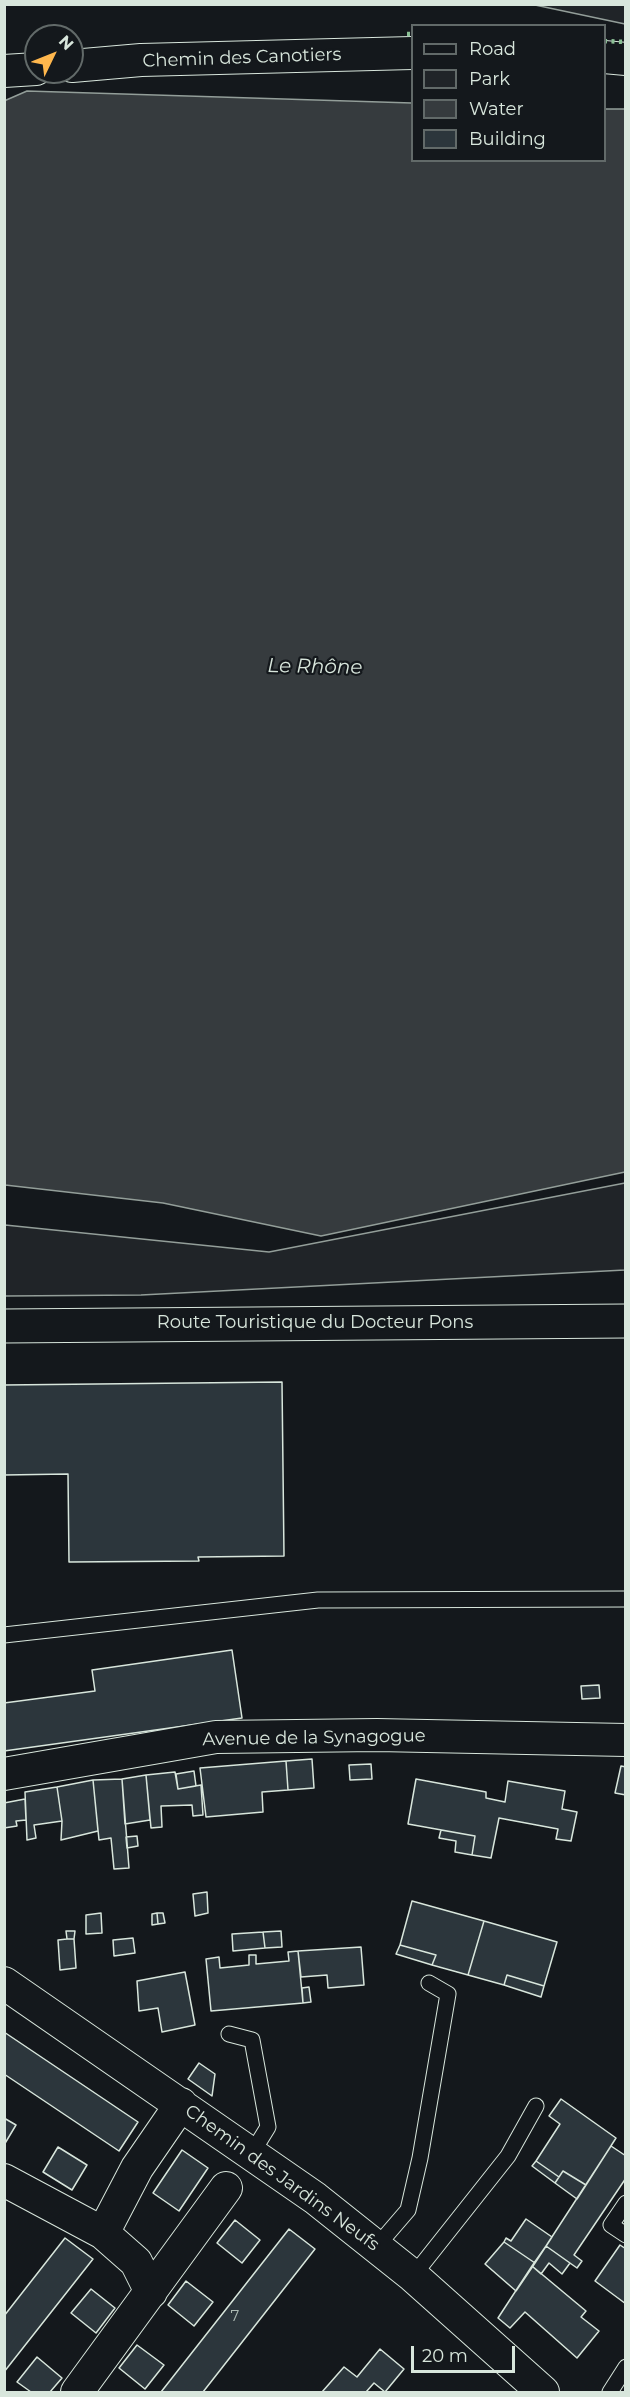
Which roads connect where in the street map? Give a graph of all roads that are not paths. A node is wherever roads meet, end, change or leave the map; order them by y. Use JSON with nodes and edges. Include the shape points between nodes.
{"nodes":[{"id":1,"x":411,"y":53,"type":"edge"},
{"id":2,"x":606,"y":57,"type":"edge"},
{"id":3,"x":626,"y":58,"type":"edge"},
{"id":4,"x":84,"y":65,"type":"edge"},
{"id":5,"x":24,"y":70,"type":"edge"},
{"id":6,"x":4,"y":72,"type":"edge"},
{"id":7,"x":626,"y":1321,"type":"edge"},
{"id":8,"x":4,"y":1326,"type":"edge"},
{"id":9,"x":626,"y":1599,"type":"edge"},
{"id":10,"x":4,"y":1635,"type":"edge"},
{"id":11,"x":626,"y":1740,"type":"edge"},
{"id":12,"x":4,"y":1774,"type":"edge"},
{"id":13,"x":4,"y":1983,"type":"edge"},
{"id":14,"x":429,"y":1983,"type":"dead end"},
{"id":15,"x":229,"y":2034,"type":"dead end"},
{"id":16,"x":181,"y":2104,"type":"junction"},
{"id":17,"x":536,"y":2106,"type":"dead end"},
{"id":18,"x":252,"y":2153,"type":"junction"},
{"id":19,"x":4,"y":2180,"type":"edge"},
{"id":20,"x":226,"y":2188,"type":"dead end"},
{"id":21,"x":626,"y":2203,"type":"edge"},
{"id":22,"x":103,"y":2233,"type":"junction"},
{"id":23,"x":626,"y":2235,"type":"edge"},
{"id":24,"x":377,"y":2246,"type":"junction"},
{"id":25,"x":413,"y":2276,"type":"junction"},
{"id":26,"x":151,"y":2292,"type":"junction"},
{"id":27,"x":626,"y":2367,"type":"edge"},
{"id":28,"x":533,"y":2389,"type":"edge"},
{"id":29,"x":77,"y":2392,"type":"edge"},
{"id":30,"x":609,"y":2392,"type":"edge"}],
"edges":[{"from":1,"to":4,"type":"street","name":"Chemin des Canotiers"},
{"from":2,"to":3,"type":"street"},
{"from":5,"to":6,"type":"street"},
{"from":7,"to":8,"type":"highway","name":"Route Touristique du Docteur Pons"},
{"from":9,"to":10,"type":"lane","via":[[318,1600]]},
{"from":11,"to":12,"type":"street","name":"Avenue de la Synagogue","via":[[377,1735],[216,1737]]},
{"from":13,"to":16,"type":"street","name":"Chemin des Jardins Neufs"},
{"from":14,"to":24,"type":"lane","via":[[448,1994],[420,2158],[408,2210]]},
{"from":15,"to":18,"type":"lane","via":[[252,2040],[268,2127]]},
{"from":16,"to":18,"type":"street","name":"Chemin des Jardins Neufs"},
{"from":16,"to":22,"type":"street","via":[[137,2168]]},
{"from":17,"to":25,"type":"lane","via":[[508,2156]]},
{"from":18,"to":24,"type":"street","name":"Chemin des Jardins Neufs"},
{"from":19,"to":22,"type":"street"},
{"from":20,"to":26,"type":"street"},
{"from":21,"to":23,"type":"lane","via":[[611,2225]]},
{"from":22,"to":26,"type":"street","via":[[136,2262]]},
{"from":24,"to":25,"type":"street","name":"Chemin des Jardins Neufs"},
{"from":25,"to":28,"type":"street","name":"Chemin des Jardins Neufs"},
{"from":26,"to":29,"type":"street"},
{"from":27,"to":30,"type":"lane"}]}
